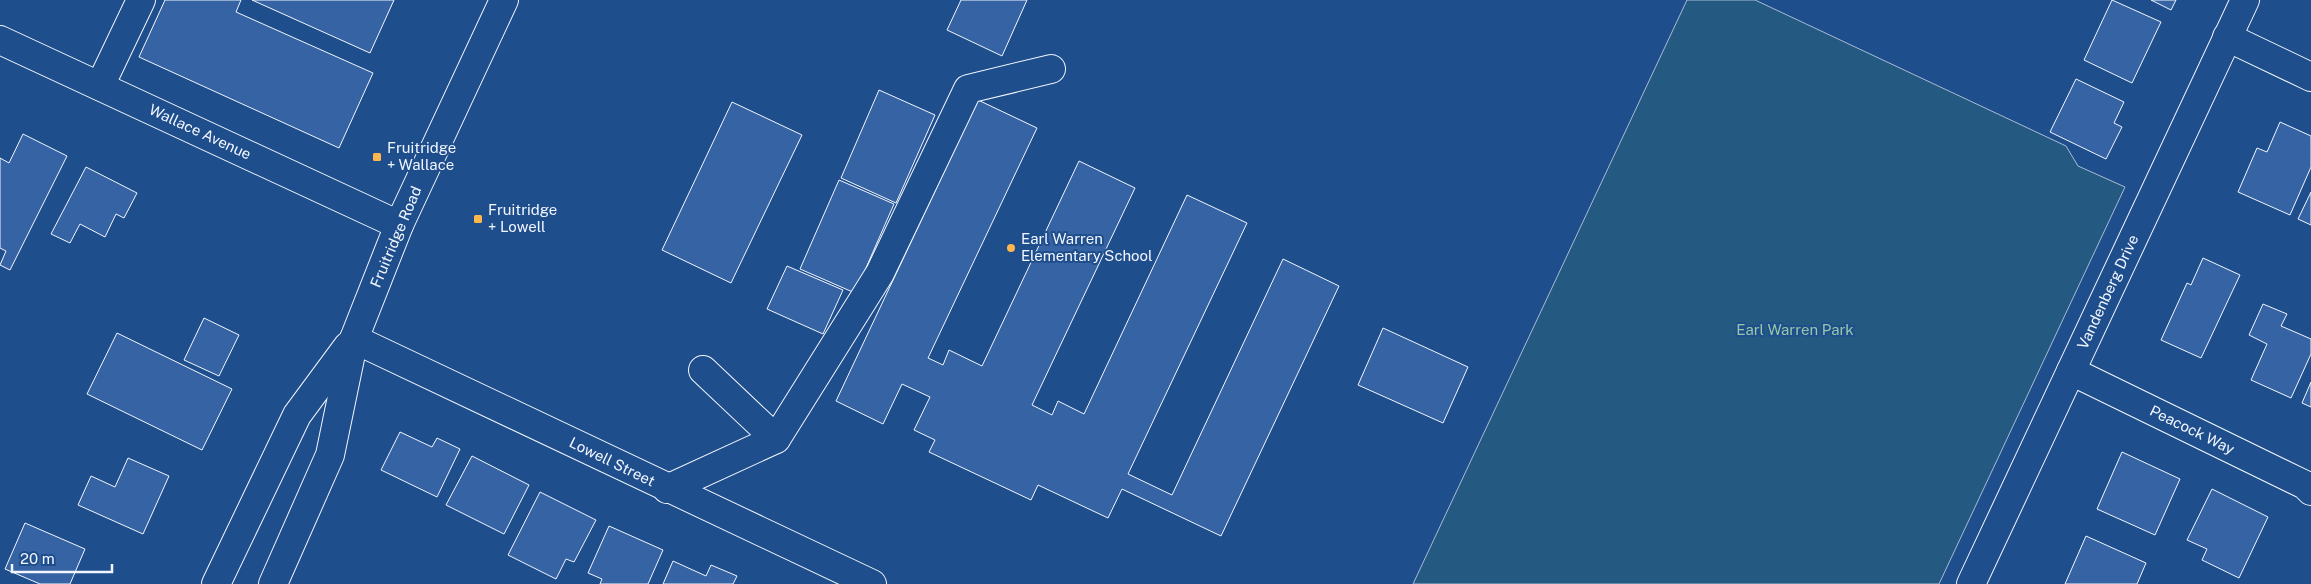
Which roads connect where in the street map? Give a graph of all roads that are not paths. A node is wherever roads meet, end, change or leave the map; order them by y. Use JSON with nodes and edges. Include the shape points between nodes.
{"nodes":[{"id":1,"x":504,"y":0,"type":"edge"},
{"id":2,"x":2245,"y":0,"type":"edge"},
{"id":3,"x":135,"y":2,"type":"edge"},
{"id":4,"x":2227,"y":37,"type":"junction"},
{"id":5,"x":0,"y":40,"type":"edge"},
{"id":6,"x":1051,"y":69,"type":"dead end"},
{"id":7,"x":2311,"y":77,"type":"edge"},
{"id":8,"x":100,"y":86,"type":"junction"},
{"id":9,"x":399,"y":225,"type":"junction"},
{"id":10,"x":354,"y":339,"type":"junction"},
{"id":11,"x":703,"y":370,"type":"dead end"},
{"id":12,"x":2071,"y":371,"type":"junction"},
{"id":13,"x":776,"y":439,"type":"junction"},
{"id":14,"x":667,"y":489,"type":"junction"},
{"id":15,"x":2311,"y":492,"type":"edge"},
{"id":16,"x":216,"y":584,"type":"edge"},
{"id":17,"x":273,"y":584,"type":"edge"},
{"id":18,"x":872,"y":584,"type":"edge"},
{"id":19,"x":1972,"y":584,"type":"edge"}],
"edges":[{"from":1,"to":9,"type":"street","name":"Fruitridge Road"},
{"from":2,"to":4,"type":"street","name":"Vandenberg Drive"},
{"from":3,"to":8,"type":"street"},
{"from":4,"to":7,"type":"street"},
{"from":4,"to":12,"type":"street","name":"Vandenberg Drive"},
{"from":5,"to":8,"type":"street","name":"Wallace Avenue"},
{"from":6,"to":13,"type":"street","via":[[968,90],[880,274]]},
{"from":8,"to":9,"type":"street","name":"Wallace Avenue"},
{"from":9,"to":10,"type":"street","name":"Fruitridge Road"},
{"from":10,"to":14,"type":"street","name":"Lowell Street"},
{"from":10,"to":16,"type":"street","name":"Fruitridge Road","via":[[297,415]]},
{"from":10,"to":17,"type":"street","name":"Fruitridge Road","via":[[330,455]]},
{"from":11,"to":13,"type":"street"},
{"from":12,"to":15,"type":"street","name":"Peacock Way","via":[[2305,485]]},
{"from":12,"to":19,"type":"street","name":"Vandenberg Drive"},
{"from":13,"to":14,"type":"street"},
{"from":14,"to":18,"type":"street","name":"Lowell Street"}]}
